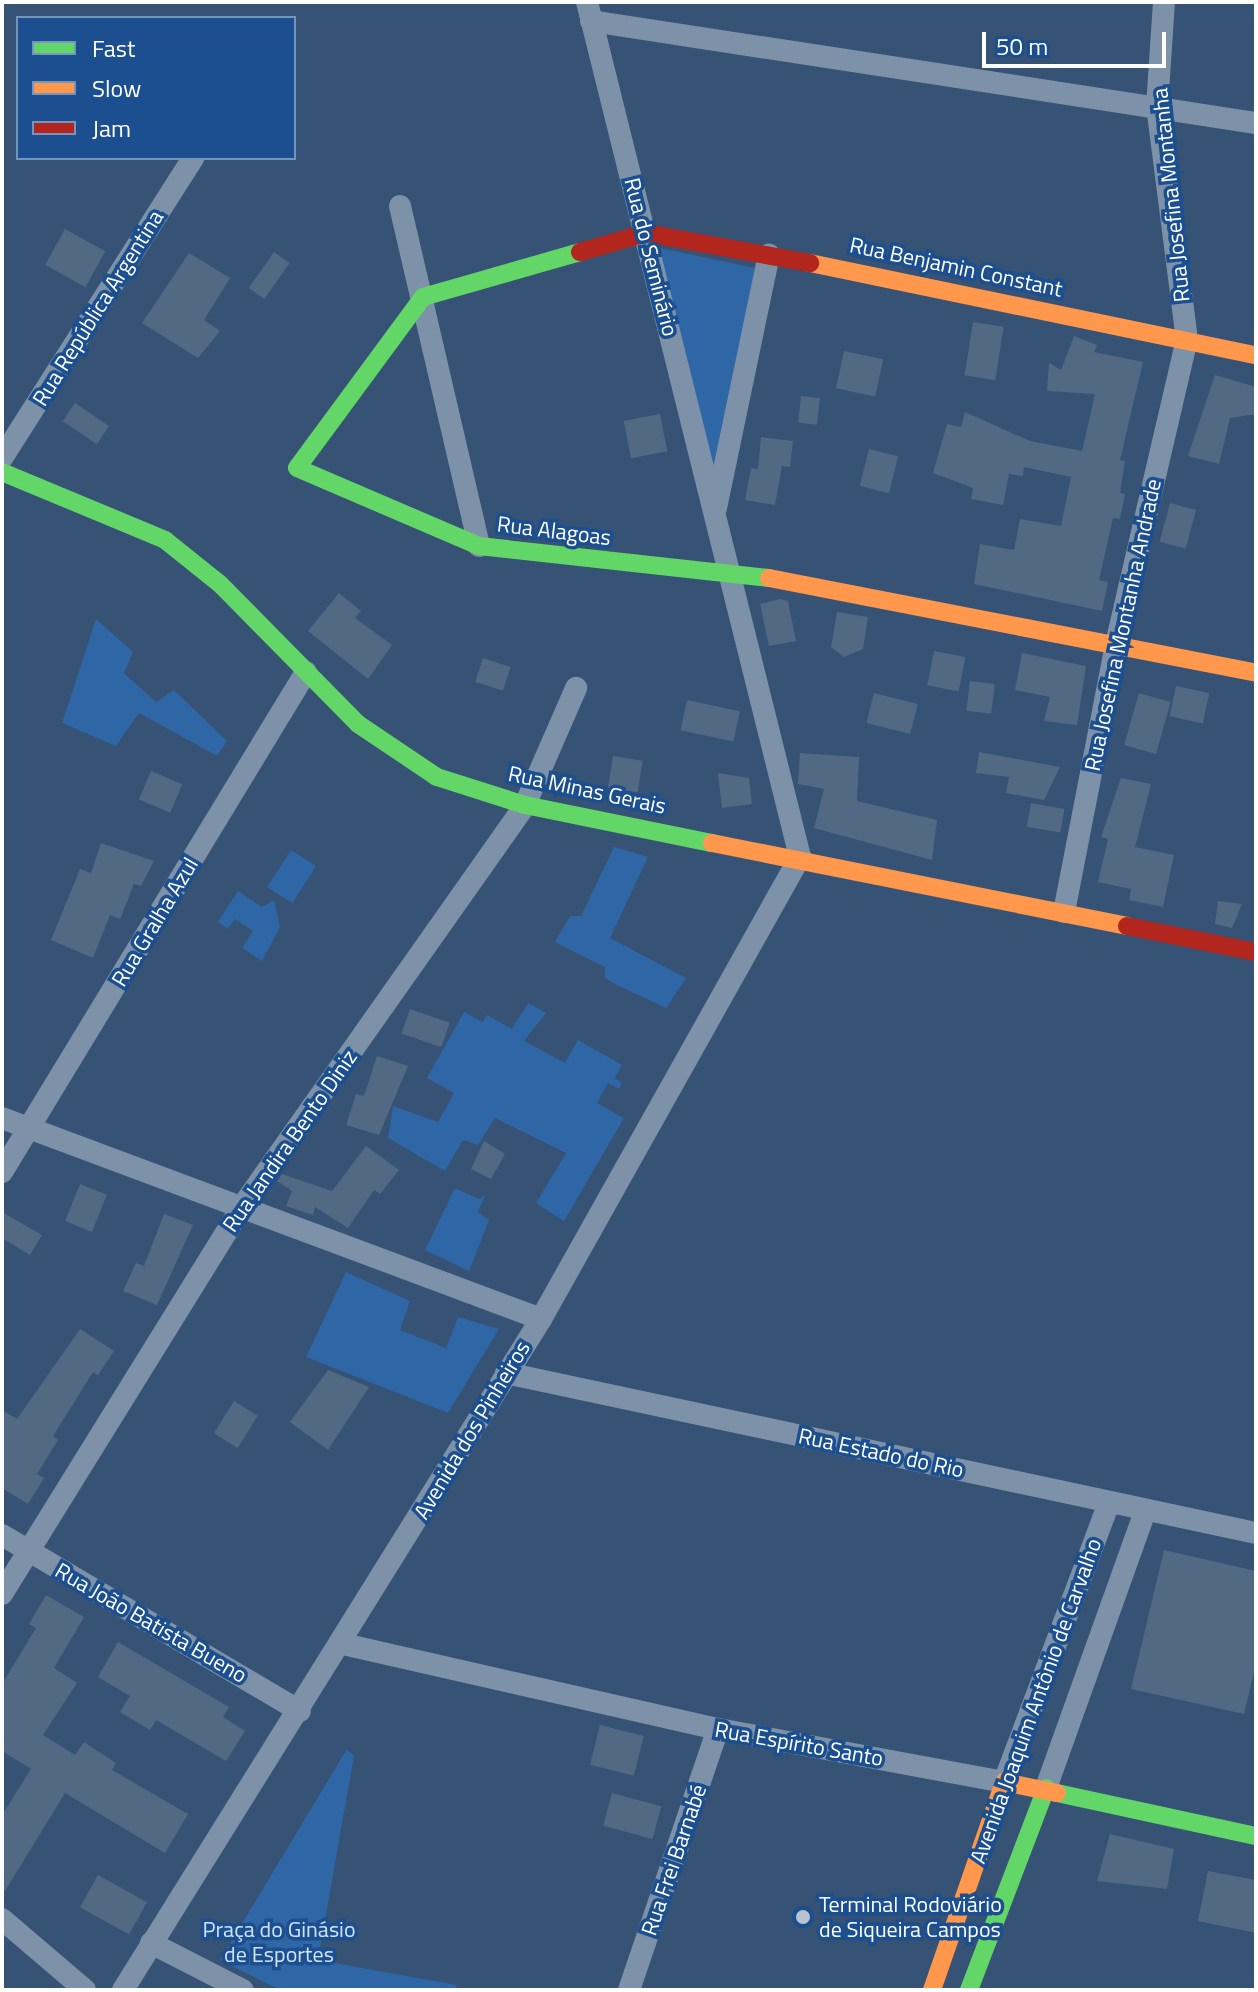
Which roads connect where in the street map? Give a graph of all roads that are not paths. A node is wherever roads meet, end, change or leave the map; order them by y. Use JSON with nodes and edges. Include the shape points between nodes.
{"nodes":[{"id":1,"x":1164,"y":2,"type":"edge"},
{"id":2,"x":589,"y":12,"type":"edge"},
{"id":3,"x":1157,"y":107,"type":"junction"},
{"id":4,"x":1256,"y":123,"type":"edge"},
{"id":5,"x":192,"y":160,"type":"edge"},
{"id":6,"x":400,"y":206,"type":"dead end"},
{"id":7,"x":646,"y":233,"type":"junction"},
{"id":8,"x":769,"y":254,"type":"junction"},
{"id":9,"x":423,"y":297,"type":"junction"},
{"id":10,"x":1187,"y":340,"type":"junction"},
{"id":11,"x":1256,"y":355,"type":"edge"},
{"id":12,"x":2,"y":458,"type":"edge"},
{"id":13,"x":2,"y":472,"type":"edge"},
{"id":14,"x":715,"y":513,"type":"junction"},
{"id":15,"x":479,"y":546,"type":"junction"},
{"id":16,"x":729,"y":570,"type":"junction"},
{"id":17,"x":1116,"y":644,"type":"junction"},
{"id":18,"x":306,"y":672,"type":"junction"},
{"id":19,"x":1256,"y":673,"type":"edge"},
{"id":20,"x":576,"y":688,"type":"dead end"},
{"id":21,"x":525,"y":805,"type":"junction"},
{"id":22,"x":800,"y":857,"type":"junction"},
{"id":23,"x":1064,"y":912,"type":"junction"},
{"id":24,"x":1256,"y":952,"type":"edge"},
{"id":25,"x":2,"y":1118,"type":"edge"},
{"id":26,"x":30,"y":1128,"type":"junction"},
{"id":27,"x":2,"y":1172,"type":"edge"},
{"id":28,"x":241,"y":1208,"type":"junction"},
{"id":29,"x":541,"y":1319,"type":"junction"},
{"id":30,"x":506,"y":1373,"type":"junction"},
{"id":31,"x":1109,"y":1502,"type":"junction"},
{"id":32,"x":1145,"y":1511,"type":"junction"},
{"id":33,"x":1256,"y":1533,"type":"edge"},
{"id":34,"x":2,"y":1535,"type":"edge"},
{"id":35,"x":29,"y":1551,"type":"junction"},
{"id":36,"x":2,"y":1594,"type":"edge"},
{"id":37,"x":343,"y":1644,"type":"junction"},
{"id":38,"x":300,"y":1711,"type":"junction"},
{"id":39,"x":718,"y":1729,"type":"junction"},
{"id":40,"x":1004,"y":1782,"type":"junction"},
{"id":41,"x":1046,"y":1788,"type":"junction"},
{"id":42,"x":1256,"y":1836,"type":"edge"},
{"id":43,"x":2,"y":1919,"type":"edge"},
{"id":44,"x":151,"y":1943,"type":"junction"},
{"id":45,"x":85,"y":1990,"type":"edge"},
{"id":46,"x":123,"y":1990,"type":"edge"},
{"id":47,"x":243,"y":1990,"type":"edge"},
{"id":48,"x":629,"y":1990,"type":"edge"},
{"id":49,"x":932,"y":1990,"type":"edge"},
{"id":50,"x":969,"y":1990,"type":"edge"}],
"edges":[{"from":1,"to":3,"type":"street","name":"Rua Josefina Montanha"},
{"from":2,"to":3,"type":"street"},
{"from":2,"to":7,"type":"street","name":"Rua do Seminário"},
{"from":3,"to":4,"type":"street"},
{"from":3,"to":10,"type":"street","name":"Rua Josefina Montanha"},
{"from":5,"to":12,"type":"street","name":"Rua República Argentina"},
{"from":6,"to":9,"type":"street"},
{"from":7,"to":8,"type":"street","name":"Rua Benjamin Constant"},
{"from":7,"to":9,"type":"street"},
{"from":7,"to":14,"type":"street","name":"Rua do Seminário"},
{"from":8,"to":10,"type":"street","name":"Rua Benjamin Constant"},
{"from":8,"to":14,"type":"street","name":"Rua do Seminário"},
{"from":9,"to":15,"type":"street"},
{"from":9,"to":15,"type":"street","name":"Rua Alagoas","via":[[297,468]]},
{"from":10,"to":11,"type":"street","name":"Rua Benjamin Constant"},
{"from":10,"to":17,"type":"street","name":"Rua Josefina Montanha Andrade"},
{"from":13,"to":18,"type":"street","name":"Rua Minas Gerais","via":[[165,540],[220,584]]},
{"from":14,"to":16,"type":"street","name":"Rua do Seminário"},
{"from":15,"to":16,"type":"street","name":"Rua Alagoas","via":[[565,559]]},
{"from":16,"to":17,"type":"street","name":"Rua Alagoas"},
{"from":16,"to":22,"type":"street","name":"Rua do Seminário"},
{"from":17,"to":19,"type":"street","name":"Rua Alagoas"},
{"from":17,"to":23,"type":"street","name":"Rua Josefina Montanha Andrade"},
{"from":18,"to":21,"type":"street","name":"Rua Minas Gerais","via":[[393,751],[437,777]]},
{"from":18,"to":26,"type":"street","name":"Rua Gralha Azul"},
{"from":20,"to":21,"type":"street","name":"Rua Jandira Bento Diniz"},
{"from":21,"to":22,"type":"street","name":"Rua Minas Gerais"},
{"from":21,"to":28,"type":"street","name":"Rua Jandira Bento Diniz"},
{"from":22,"to":23,"type":"street","name":"Rua Minas Gerais"},
{"from":22,"to":29,"type":"street","name":"Avenida dos Pinheiros"},
{"from":23,"to":24,"type":"street","name":"Rua Minas Gerais"},
{"from":25,"to":26,"type":"street"},
{"from":26,"to":27,"type":"street","name":"Rua Gralha Azul"},
{"from":26,"to":28,"type":"street"},
{"from":28,"to":29,"type":"street"},
{"from":28,"to":35,"type":"street","name":"Rua Jandira Bento Diniz"},
{"from":29,"to":30,"type":"street","name":"Avenida dos Pinheiros"},
{"from":30,"to":31,"type":"street","name":"Rua Estado do Rio"},
{"from":30,"to":37,"type":"street","name":"Avenida dos Pinheiros"},
{"from":31,"to":32,"type":"street","name":"Rua Estado do Rio"},
{"from":31,"to":40,"type":"street","name":"Avenida Joaquim Antônio de Carvalho"},
{"from":32,"to":33,"type":"street","name":"Rua Estado do Rio"},
{"from":32,"to":41,"type":"street","name":"Avenida Joaquim Antônio de Carvalho"},
{"from":34,"to":35,"type":"street","name":"Rua João Batista Bueno"},
{"from":35,"to":36,"type":"street","name":"Rua Jandira Bento Diniz"},
{"from":35,"to":38,"type":"street","name":"Rua João Batista Bueno"},
{"from":37,"to":38,"type":"street","name":"Avenida dos Pinheiros"},
{"from":37,"to":39,"type":"street","name":"Rua Espírito Santo"},
{"from":38,"to":44,"type":"street","name":"Avenida dos Pinheiros"},
{"from":39,"to":40,"type":"street","name":"Rua Espírito Santo"},
{"from":39,"to":48,"type":"street","name":"Rua Frei Barnabé"},
{"from":40,"to":41,"type":"street","name":"Rua Espírito Santo"},
{"from":40,"to":49,"type":"street","name":"Avenida Joaquim Antônio de Carvalho"},
{"from":41,"to":42,"type":"street","name":"Rua Espírito Santo"},
{"from":41,"to":50,"type":"street","name":"Avenida Joaquim Antônio de Carvalho"},
{"from":43,"to":45,"type":"street"},
{"from":44,"to":46,"type":"street","name":"Avenida dos Pinheiros"},
{"from":44,"to":47,"type":"street"}]}
